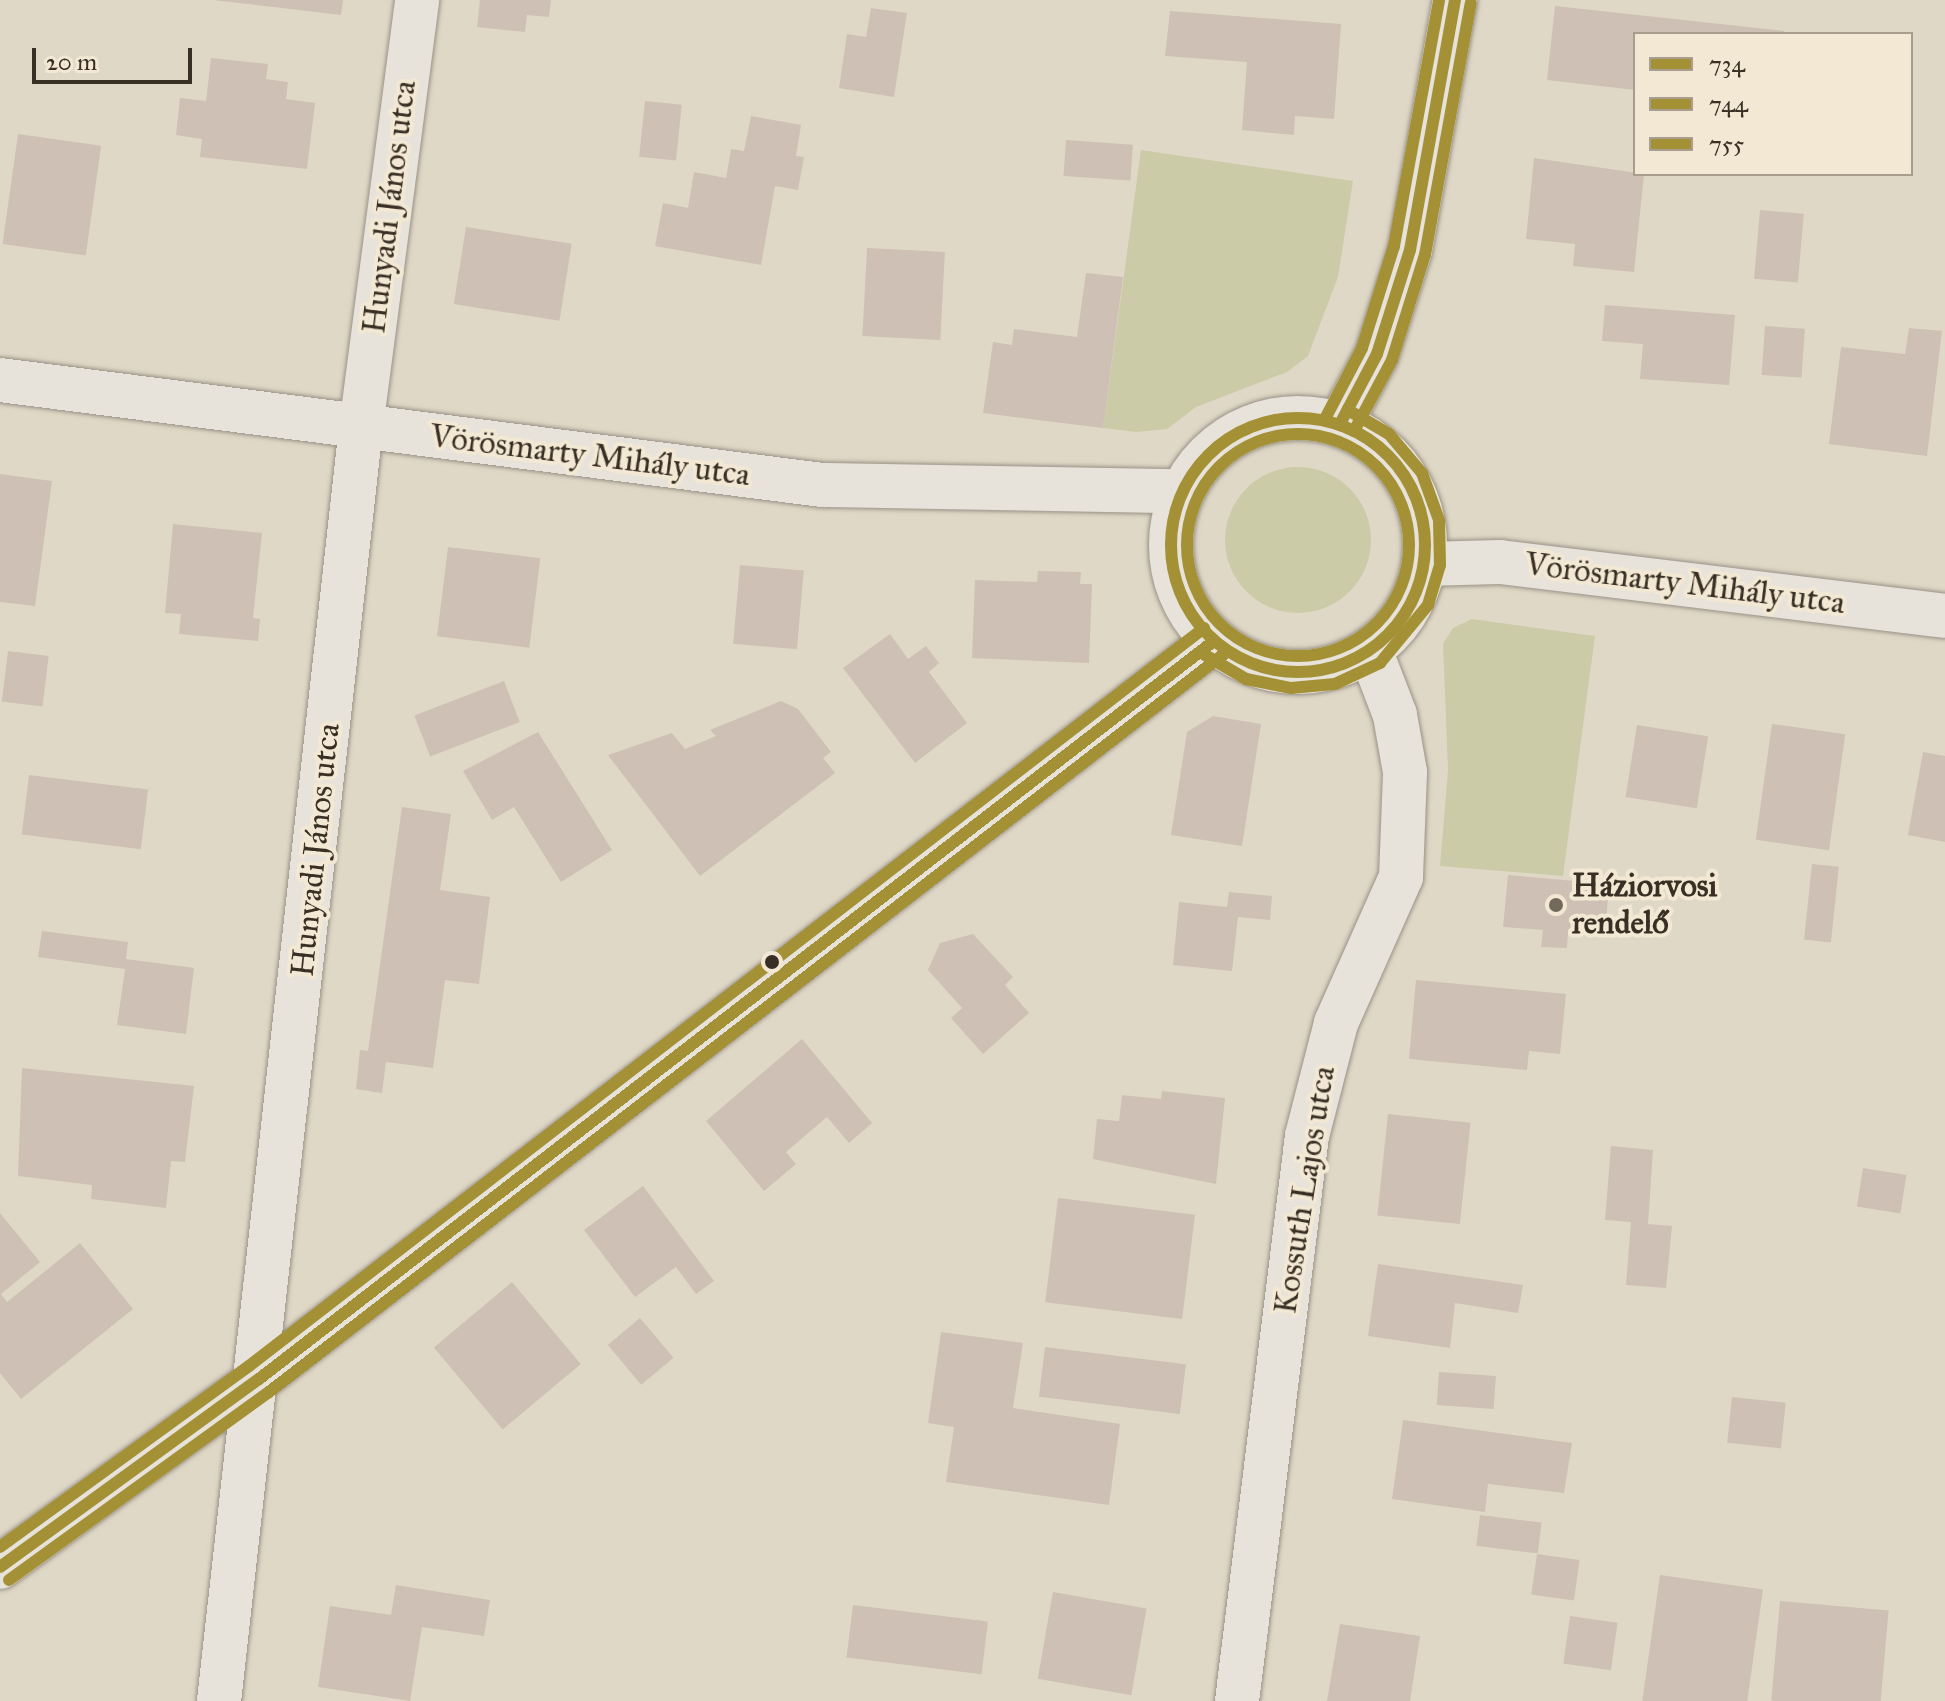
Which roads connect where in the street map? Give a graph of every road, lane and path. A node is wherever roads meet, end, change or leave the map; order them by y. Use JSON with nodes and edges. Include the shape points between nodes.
{"nodes":[{"id":1,"x":417,"y":0,"type":"edge"},
{"id":2,"x":1455,"y":0,"type":"edge"},
{"id":3,"x":0,"y":380,"type":"edge"},
{"id":4,"x":1340,"y":424,"type":"junction"},
{"id":5,"x":361,"y":427,"type":"junction"},
{"id":6,"x":1183,"y":491,"type":"junction"},
{"id":7,"x":1424,"y":564,"type":"junction"},
{"id":8,"x":1945,"y":616,"type":"edge"},
{"id":9,"x":1214,"y":641,"type":"junction"},
{"id":10,"x":1370,"y":650,"type":"junction"},
{"id":11,"x":259,"y":1379,"type":"junction"},
{"id":12,"x":0,"y":1567,"type":"edge"},
{"id":13,"x":219,"y":1701,"type":"edge"},
{"id":14,"x":1237,"y":1701,"type":"edge"}],
"edges":[{"from":1,"to":5,"type":"street","name":"Hunyadi János utca"},
{"from":2,"to":4,"type":"street","via":[[1410,250],[1377,354]]},
{"from":3,"to":5,"type":"street","name":"Vörösmarty Mihály utca"},
{"from":4,"to":6,"type":"street","via":[[1266,421],[1232,435]]},
{"from":4,"to":7,"type":"street","via":[[1379,446],[1407,479],[1423,520]]},
{"from":5,"to":6,"type":"street","name":"Vörösmarty Mihály utca","via":[[822,485]]},
{"from":5,"to":11,"type":"street","name":"Hunyadi János utca"},
{"from":6,"to":9,"type":"street","via":[[1171,530],[1173,571],[1188,609]]},
{"from":7,"to":8,"type":"street","name":"Vörösmarty Mihály utca","via":[[1500,562]]},
{"from":7,"to":10,"type":"street","via":[[1396,627]]},
{"from":9,"to":10,"type":"street","via":[[1249,663],[1291,672],[1332,668]]},
{"from":9,"to":11,"type":"street"},
{"from":10,"to":14,"type":"street","name":"Kossuth Lajos utca","via":[[1395,715],[1405,772],[1401,877],[1336,1023],[1307,1136]]},
{"from":11,"to":12,"type":"street"},
{"from":11,"to":13,"type":"street","name":"Hunyadi János utca"}]}
